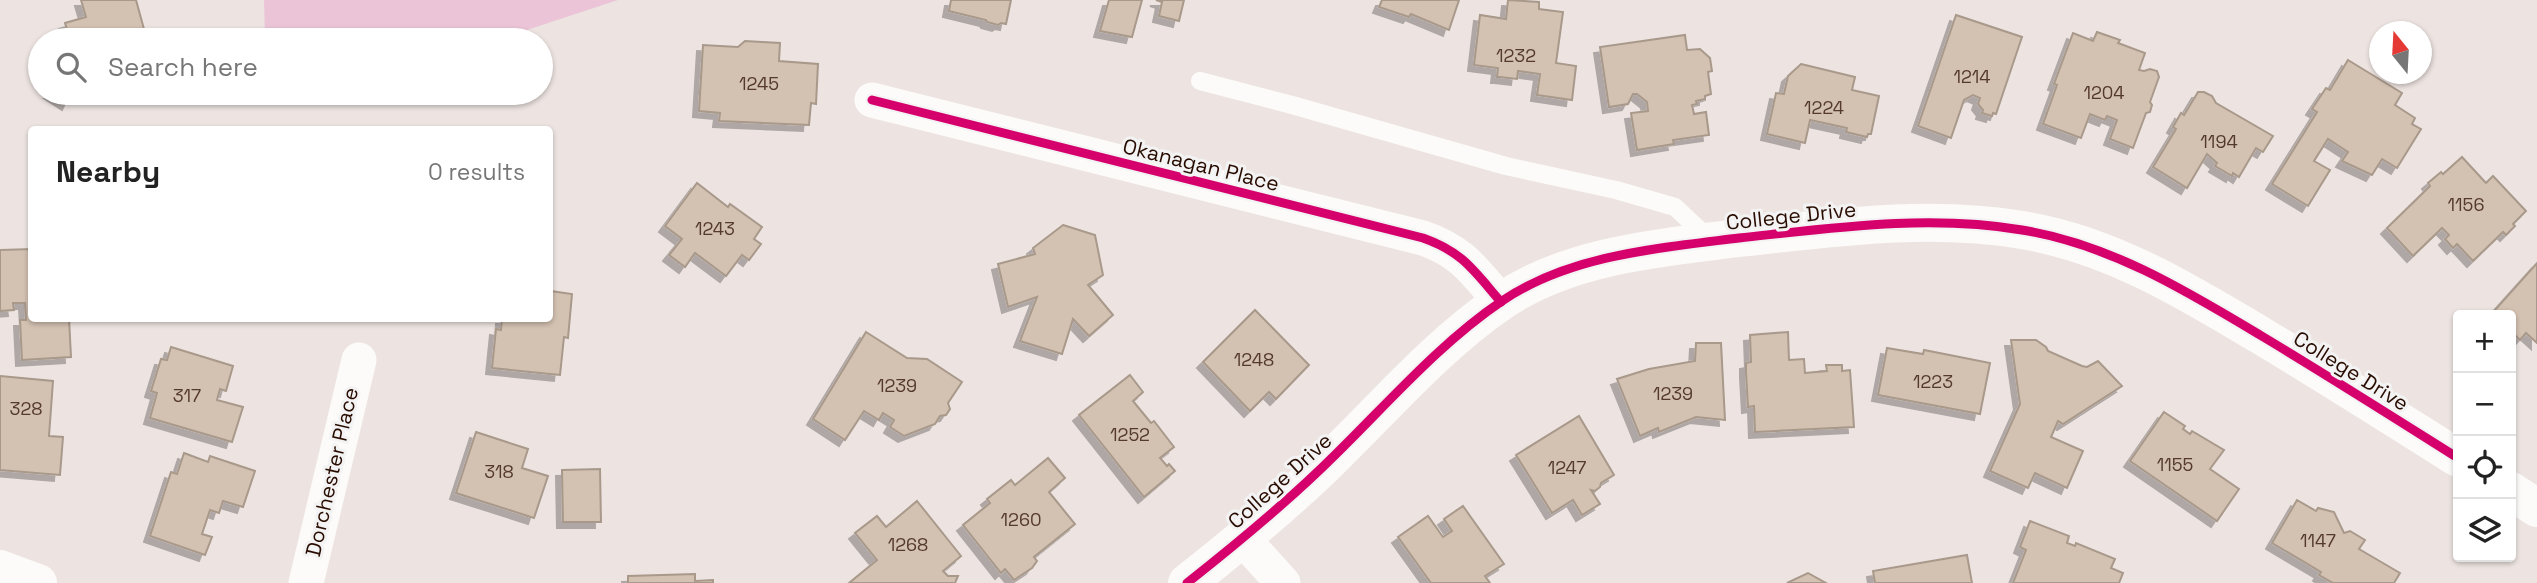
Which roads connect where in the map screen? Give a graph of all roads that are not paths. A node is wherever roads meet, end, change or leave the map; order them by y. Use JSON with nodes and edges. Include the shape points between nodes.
{"nodes":[{"id":1,"x":1200,"y":81,"type":"dead end"},
{"id":2,"x":872,"y":100,"type":"dead end"},
{"id":3,"x":1711,"y":242,"type":"junction"},
{"id":4,"x":1501,"y":302,"type":"junction"},
{"id":5,"x":359,"y":360,"type":"dead end"},
{"id":6,"x":2453,"y":455,"type":"edge"},
{"id":7,"x":2516,"y":494,"type":"edge"},
{"id":8,"x":2537,"y":508,"type":"edge"},
{"id":9,"x":1244,"y":539,"type":"junction"},
{"id":10,"x":0,"y":569,"type":"edge"},
{"id":11,"x":38,"y":583,"type":"edge"},
{"id":12,"x":306,"y":583,"type":"edge"},
{"id":13,"x":1188,"y":583,"type":"edge"},
{"id":14,"x":1283,"y":583,"type":"edge"}],
"edges":[{"from":1,"to":3,"type":"lane","via":[[1506,166],[1675,207]]},
{"from":2,"to":4,"type":"street","name":"Okanagan Place","via":[[1423,239],[1447,247],[1463,259]]},
{"from":3,"to":4,"type":"street","name":"College Drive","via":[[1588,263]]},
{"from":3,"to":6,"type":"street","name":"College Drive","via":[[1850,226],[1940,223],[2022,230],[2064,239],[2133,264],[2189,295]]},
{"from":4,"to":9,"type":"street","name":"College Drive","via":[[1441,352]]},
{"from":5,"to":12,"type":"street","name":"Dorchester Place"},
{"from":7,"to":8,"type":"street"},
{"from":9,"to":13,"type":"street","name":"College Drive"},
{"from":9,"to":14,"type":"street"},
{"from":10,"to":11,"type":"street"}]}
